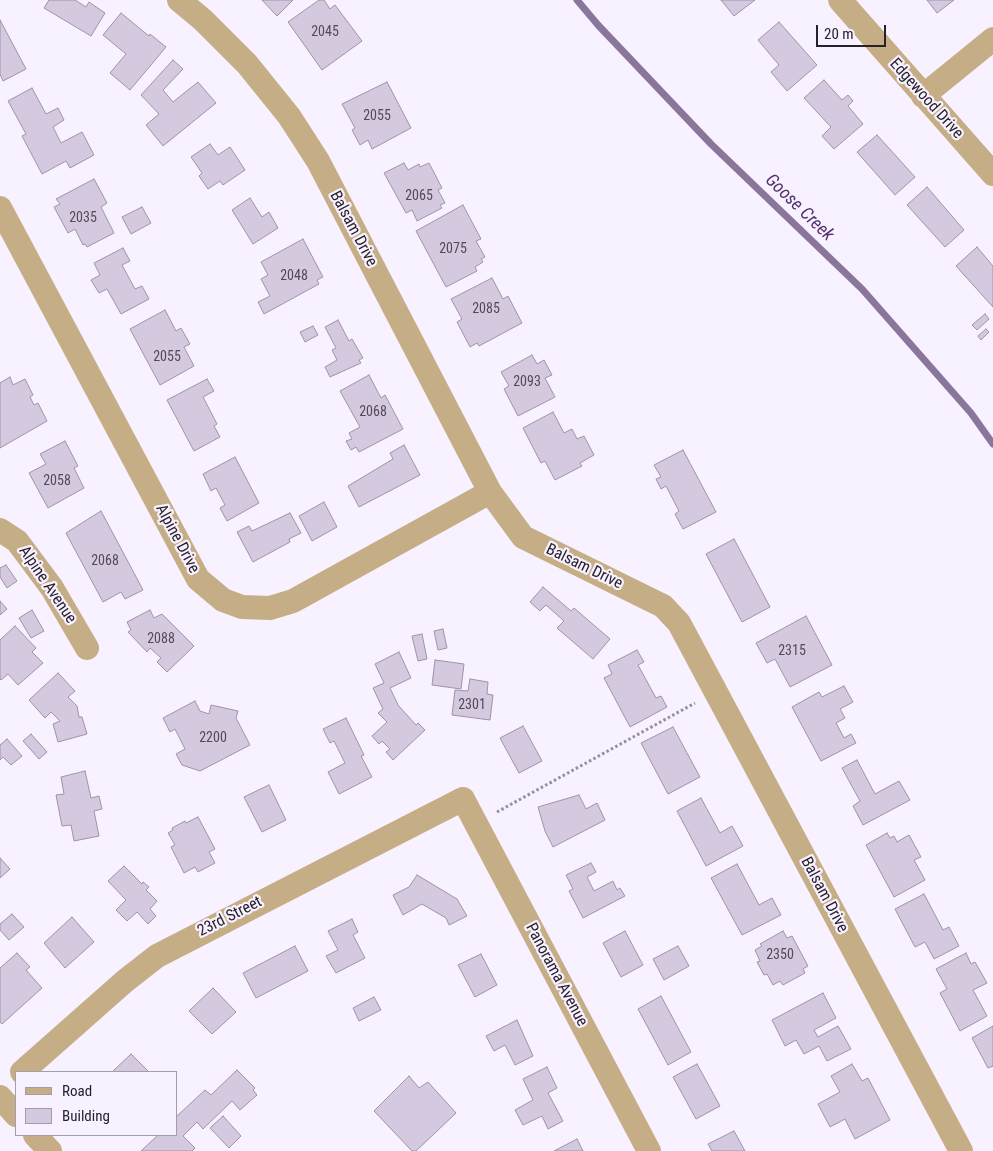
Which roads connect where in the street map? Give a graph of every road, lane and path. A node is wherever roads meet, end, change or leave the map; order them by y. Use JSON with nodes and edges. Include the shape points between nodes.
{"nodes":[{"id":1,"x":179,"y":0,"type":"edge"},
{"id":2,"x":840,"y":0,"type":"edge"},
{"id":3,"x":993,"y":39,"type":"edge"},
{"id":4,"x":923,"y":96,"type":"junction"},
{"id":5,"x":993,"y":174,"type":"edge"},
{"id":6,"x":0,"y":208,"type":"edge"},
{"id":7,"x":490,"y":492,"type":"junction"},
{"id":8,"x":0,"y":530,"type":"edge"},
{"id":9,"x":87,"y":648,"type":"dead end"},
{"id":10,"x":716,"y":692,"type":"junction"},
{"id":11,"x":463,"y":799,"type":"joint"},
{"id":12,"x":476,"y":823,"type":"junction"},
{"id":13,"x":23,"y":1071,"type":"edge"},
{"id":14,"x":15,"y":1079,"type":"edge"},
{"id":15,"x":0,"y":1092,"type":"edge"},
{"id":16,"x":0,"y":1097,"type":"edge"},
{"id":17,"x":15,"y":1114,"type":"edge"},
{"id":18,"x":36,"y":1136,"type":"edge"},
{"id":19,"x":50,"y":1151,"type":"edge"},
{"id":20,"x":649,"y":1151,"type":"edge"},
{"id":21,"x":961,"y":1151,"type":"edge"}],
"edges":[{"from":1,"to":7,"type":"street","name":"Balsam Drive","via":[[247,64],[289,116],[318,161]]},
{"from":2,"to":4,"type":"street","name":"Edgewood Drive"},
{"from":3,"to":4,"type":"street"},
{"from":4,"to":5,"type":"street","name":"Edgewood Drive"},
{"from":6,"to":7,"type":"street","name":"Alpine Drive","via":[[198,579],[223,600],[242,607],[270,608],[293,601]]},
{"from":7,"to":10,"type":"street","name":"Balsam Drive","via":[[523,537],[663,606],[678,622]]},
{"from":8,"to":9,"type":"street","name":"Alpine Avenue","via":[[18,541],[52,588]]},
{"from":10,"to":12,"type":"path"},
{"from":10,"to":21,"type":"street","name":"Balsam Drive"},
{"from":11,"to":12,"type":"street","name":"Panorama Avenue"},
{"from":11,"to":13,"type":"street","name":"23rd Street","via":[[157,956]]},
{"from":12,"to":20,"type":"street","name":"Panorama Avenue"},
{"from":14,"to":15,"type":"street"},
{"from":16,"to":17,"type":"street"},
{"from":18,"to":19,"type":"street"}]}
